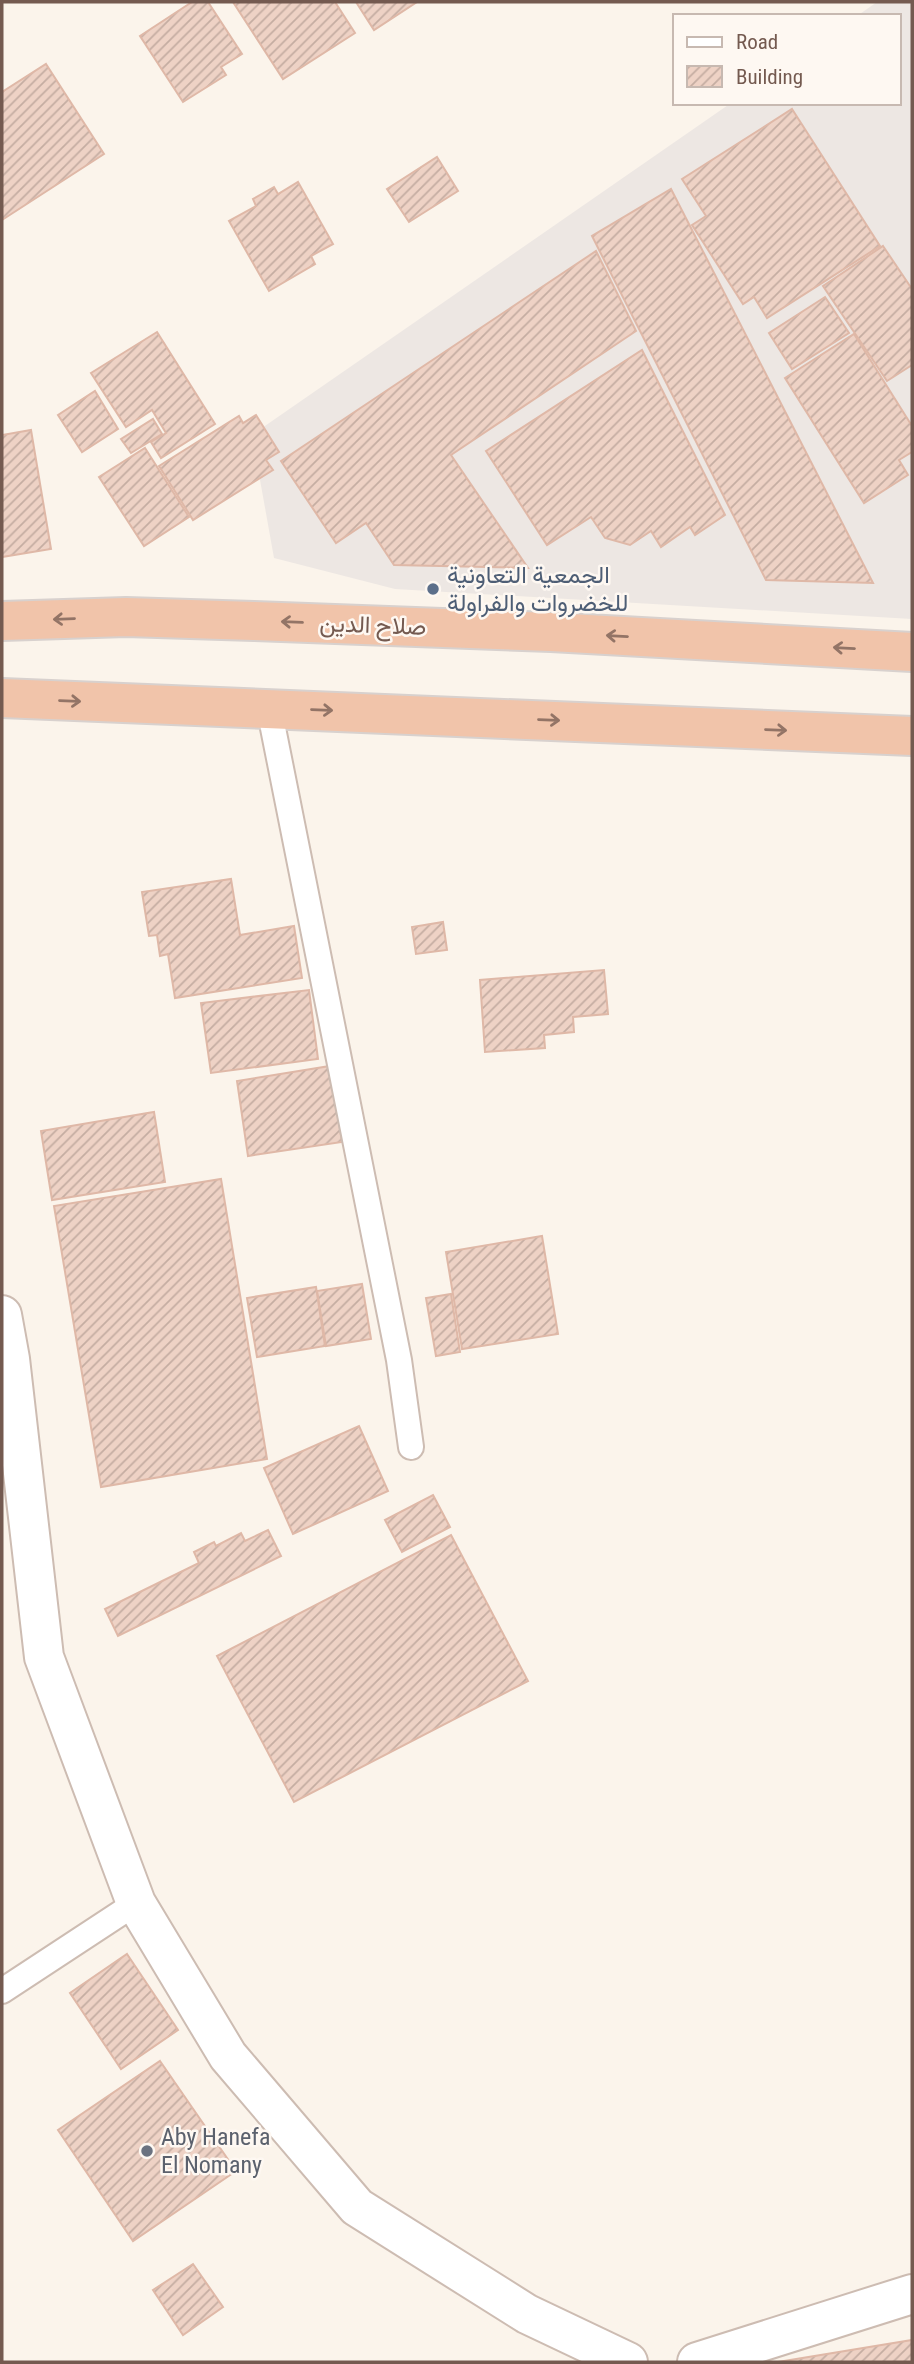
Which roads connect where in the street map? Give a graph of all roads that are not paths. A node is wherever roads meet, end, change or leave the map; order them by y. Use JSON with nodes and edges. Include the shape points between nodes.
{"nodes":[{"id":1,"x":2,"y":621,"type":"edge"},
{"id":2,"x":912,"y":652,"type":"edge"},
{"id":3,"x":2,"y":698,"type":"edge"},
{"id":4,"x":269,"y":708,"type":"junction"},
{"id":5,"x":912,"y":736,"type":"edge"},
{"id":6,"x":2,"y":1315,"type":"edge"},
{"id":7,"x":411,"y":1447,"type":"dead end"},
{"id":8,"x":136,"y":1903,"type":"junction"},
{"id":9,"x":2,"y":1990,"type":"edge"},
{"id":10,"x":912,"y":2294,"type":"edge"},
{"id":11,"x":628,"y":2362,"type":"edge"},
{"id":12,"x":696,"y":2362,"type":"edge"}],
"edges":[{"from":2,"to":1,"type":"highway","name":"صلاح الدين","one_way":true,"via":[[254,621],[127,617]]},
{"from":3,"to":4,"type":"highway","one_way":true},
{"from":4,"to":5,"type":"highway","one_way":true},
{"from":4,"to":7,"type":"lane","via":[[400,1360]]},
{"from":6,"to":8,"type":"street","via":[[44,1657]]},
{"from":8,"to":9,"type":"lane"},
{"from":8,"to":11,"type":"street","via":[[228,2056],[357,2207],[527,2314]]},
{"from":10,"to":12,"type":"street"}]}
